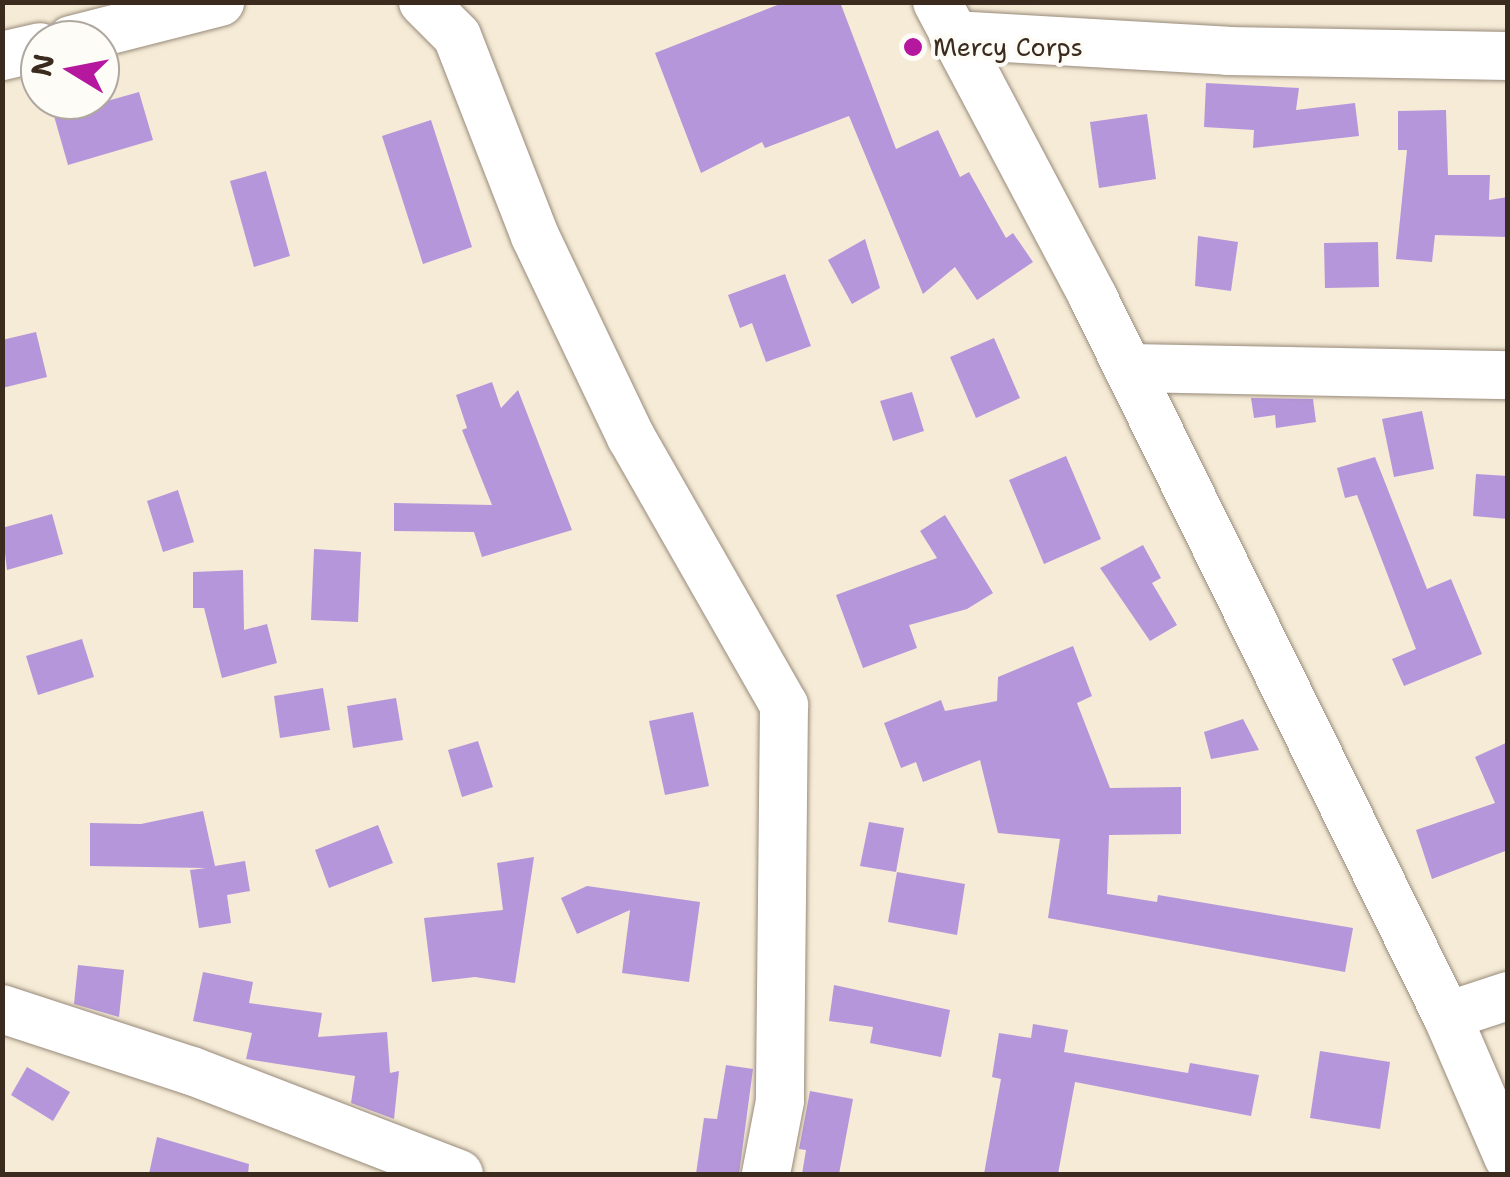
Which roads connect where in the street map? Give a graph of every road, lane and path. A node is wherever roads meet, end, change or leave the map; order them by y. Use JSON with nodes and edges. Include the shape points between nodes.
{"nodes":[{"id":1,"x":220,"y":2,"type":"edge"},
{"id":2,"x":423,"y":2,"type":"edge"},
{"id":3,"x":945,"y":19,"type":"edge"},
{"id":4,"x":120,"y":28,"type":"edge"},
{"id":5,"x":1508,"y":56,"type":"edge"},
{"id":6,"x":1128,"y":368,"type":"junction"},
{"id":7,"x":1508,"y":375,"type":"edge"},
{"id":8,"x":1508,"y":996,"type":"edge"},
{"id":9,"x":2,"y":1009,"type":"edge"},
{"id":10,"x":1447,"y":1016,"type":"junction"},
{"id":11,"x":1508,"y":1157,"type":"edge"},
{"id":12,"x":459,"y":1174,"type":"edge"},
{"id":13,"x":766,"y":1174,"type":"edge"}],
"edges":[{"from":1,"to":4,"type":"street"},
{"from":2,"to":13,"type":"street","via":[[458,36],[536,236],[631,437],[784,705],[780,1101]]},
{"from":3,"to":5,"type":"street","via":[[1228,50]]},
{"from":3,"to":6,"type":"street"},
{"from":6,"to":7,"type":"street"},
{"from":6,"to":10,"type":"street"},
{"from":8,"to":10,"type":"street"},
{"from":9,"to":12,"type":"street","via":[[192,1071]]},
{"from":10,"to":11,"type":"street"}]}
